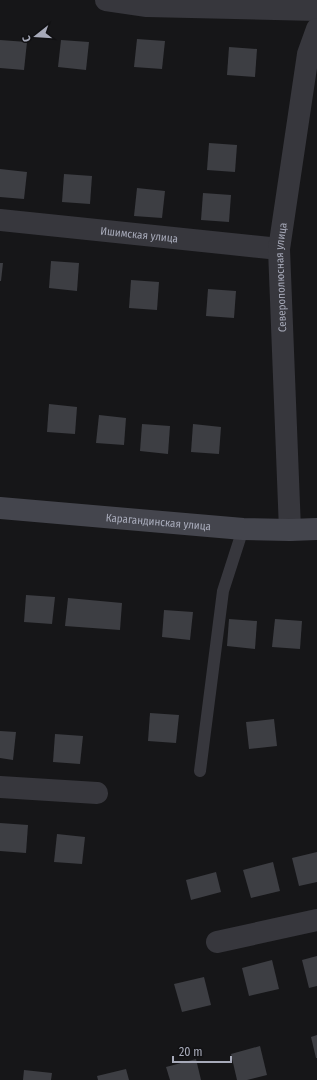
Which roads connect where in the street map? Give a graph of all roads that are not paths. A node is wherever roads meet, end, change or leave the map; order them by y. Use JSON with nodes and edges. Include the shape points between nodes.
{"nodes":[{"id":1,"x":106,"y":0,"type":"edge"},
{"id":2,"x":317,"y":10,"type":"edge"},
{"id":3,"x":317,"y":28,"type":"edge"},
{"id":4,"x":0,"y":220,"type":"edge"},
{"id":5,"x":279,"y":249,"type":"junction"},
{"id":6,"x":0,"y":508,"type":"edge"},
{"id":7,"x":317,"y":528,"type":"edge"},
{"id":8,"x":243,"y":529,"type":"junction"},
{"id":9,"x":290,"y":530,"type":"junction"},
{"id":10,"x":200,"y":770,"type":"dead end"},
{"id":11,"x":0,"y":787,"type":"edge"},
{"id":12,"x":97,"y":793,"type":"dead end"},
{"id":13,"x":317,"y":920,"type":"edge"},
{"id":14,"x":217,"y":942,"type":"dead end"}],
"edges":[{"from":1,"to":2,"type":"street","via":[[147,6]]},
{"from":3,"to":5,"type":"street","name":"Северополюсная улица","via":[[308,54]]},
{"from":4,"to":5,"type":"street","name":"Ишимская улица"},
{"from":5,"to":9,"type":"street","name":"Северополюсная улица"},
{"from":6,"to":8,"type":"street","name":"Карагандинская улица"},
{"from":7,"to":9,"type":"street","name":"Карагандинская улица"},
{"from":8,"to":9,"type":"street","name":"Карагандинская улица"},
{"from":8,"to":10,"type":"lane","via":[[223,591]]},
{"from":11,"to":12,"type":"street"},
{"from":13,"to":14,"type":"street"}]}
